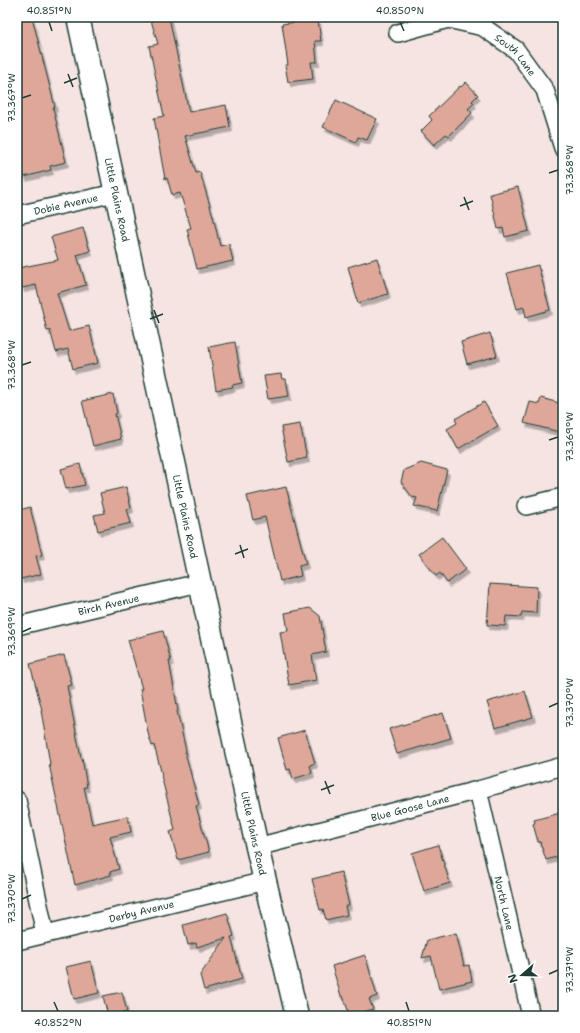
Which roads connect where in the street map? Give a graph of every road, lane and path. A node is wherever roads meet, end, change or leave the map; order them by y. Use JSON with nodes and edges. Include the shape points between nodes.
{"nodes":[{"id":1,"x":78,"y":17,"type":"edge"},
{"id":2,"x":398,"y":33,"type":"dead end"},
{"id":3,"x":563,"y":148,"type":"edge"},
{"id":4,"x":115,"y":193,"type":"junction"},
{"id":5,"x":17,"y":215,"type":"edge"},
{"id":6,"x":563,"y":497,"type":"edge"},
{"id":7,"x":526,"y":506,"type":"dead end"},
{"id":8,"x":199,"y":583,"type":"junction"},
{"id":9,"x":17,"y":626,"type":"edge"},
{"id":10,"x":563,"y":766,"type":"edge"},
{"id":11,"x":478,"y":790,"type":"junction"},
{"id":12,"x":17,"y":800,"type":"edge"},
{"id":13,"x":257,"y":847,"type":"junction"},
{"id":14,"x":265,"y":881,"type":"junction"},
{"id":15,"x":45,"y":934,"type":"junction"},
{"id":16,"x":17,"y":941,"type":"edge"},
{"id":17,"x":297,"y":1016,"type":"edge"},
{"id":18,"x":531,"y":1016,"type":"edge"}],
"edges":[{"from":1,"to":4,"type":"street","name":"Little Plains Road"},
{"from":2,"to":3,"type":"street","name":"South Lane","via":[[448,19],[490,31],[516,50],[545,90]]},
{"from":4,"to":5,"type":"street","name":"Dobie Avenue"},
{"from":4,"to":8,"type":"street","name":"Little Plains Road"},
{"from":6,"to":7,"type":"street"},
{"from":8,"to":9,"type":"street","name":"Birch Avenue"},
{"from":8,"to":13,"type":"street","name":"Little Plains Road"},
{"from":10,"to":11,"type":"street","name":"Blue Goose Lane"},
{"from":11,"to":13,"type":"street","name":"Blue Goose Lane"},
{"from":11,"to":18,"type":"street","name":"North Lane"},
{"from":12,"to":15,"type":"street"},
{"from":13,"to":14,"type":"street","name":"Little Plains Road"},
{"from":14,"to":15,"type":"street","name":"Derby Avenue"},
{"from":14,"to":17,"type":"street","name":"Little Plains Road"},
{"from":15,"to":16,"type":"street","name":"Derby Avenue"}]}
